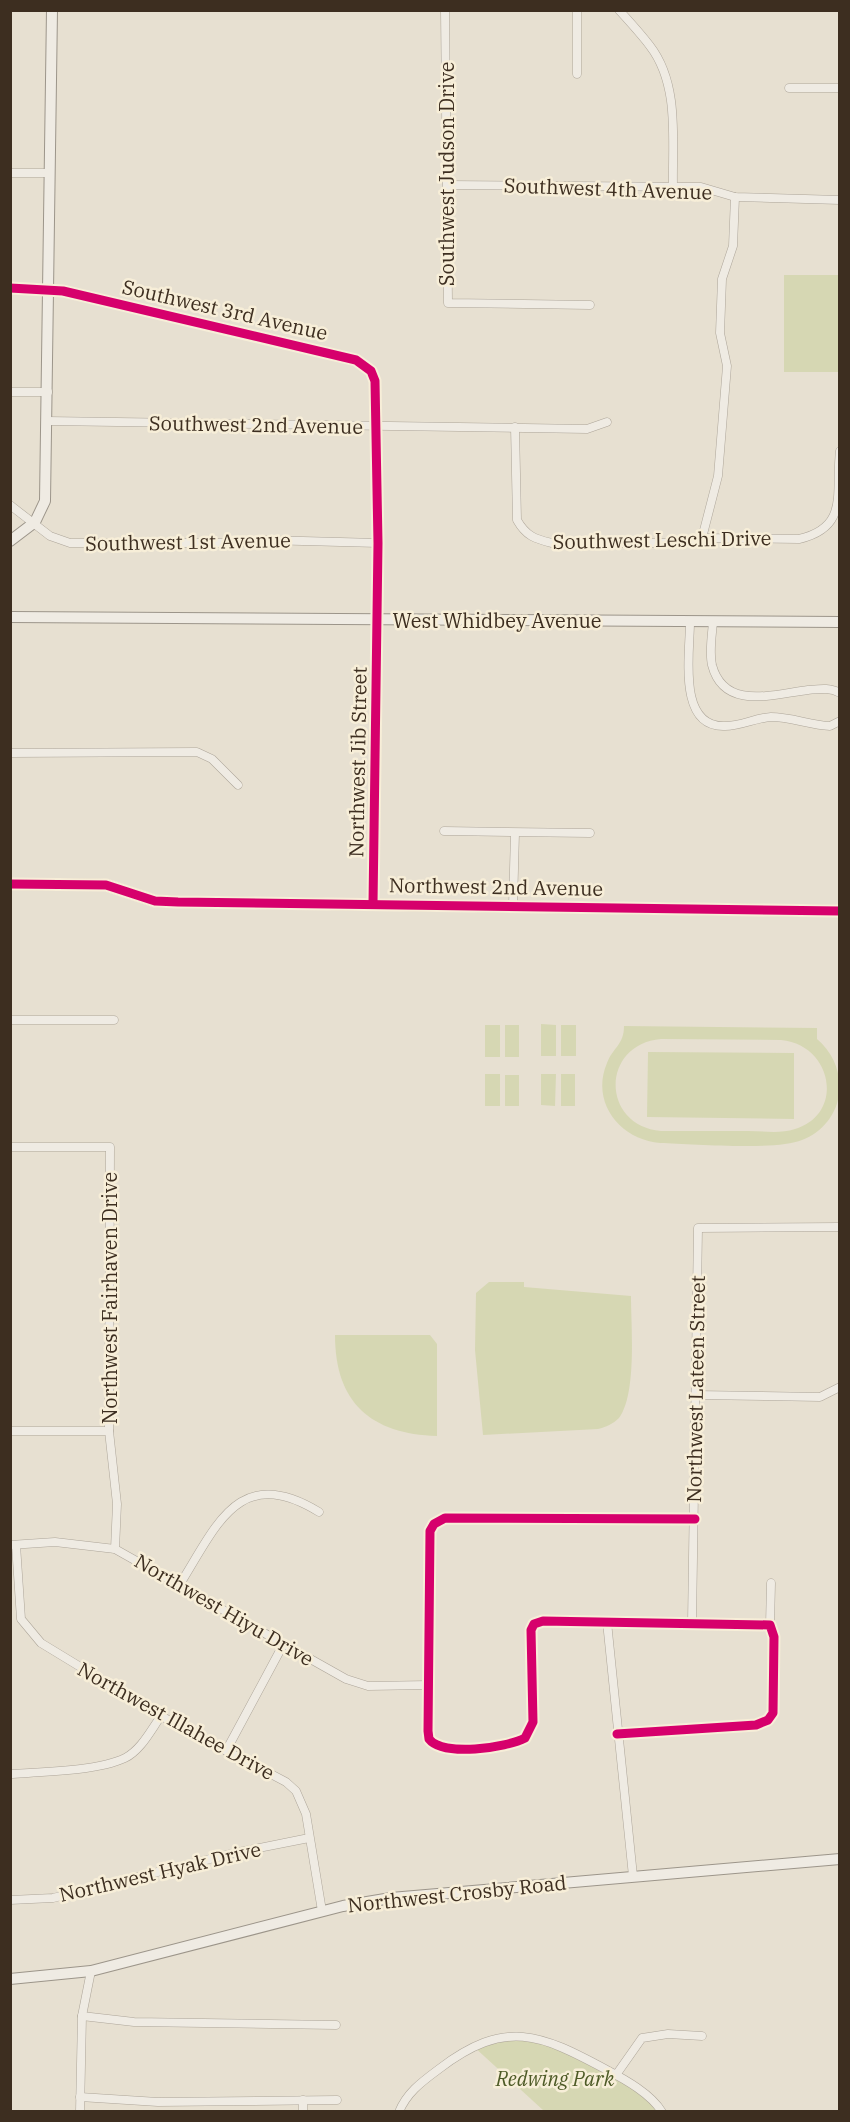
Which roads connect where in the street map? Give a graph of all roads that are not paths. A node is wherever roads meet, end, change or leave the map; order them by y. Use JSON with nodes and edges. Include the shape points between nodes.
{"nodes":[{"id":1,"x":52,"y":10,"type":"edge"},
{"id":2,"x":445,"y":10,"type":"edge"},
{"id":3,"x":577,"y":10,"type":"edge"},
{"id":4,"x":620,"y":10,"type":"edge"},
{"id":5,"x":577,"y":74,"type":"dead end"},
{"id":6,"x":789,"y":88,"type":"dead end"},
{"id":7,"x":840,"y":88,"type":"edge"},
{"id":8,"x":10,"y":173,"type":"edge"},
{"id":9,"x":50,"y":173,"type":"junction"},
{"id":10,"x":448,"y":185,"type":"junction"},
{"id":11,"x":673,"y":187,"type":"junction"},
{"id":12,"x":735,"y":197,"type":"junction"},
{"id":13,"x":840,"y":200,"type":"edge"},
{"id":14,"x":10,"y":288,"type":"edge"},
{"id":15,"x":49,"y":288,"type":"junction"},
{"id":16,"x":590,"y":305,"type":"dead end"},
{"id":17,"x":10,"y":392,"type":"edge"},
{"id":18,"x":48,"y":392,"type":"junction"},
{"id":19,"x":47,"y":421,"type":"junction"},
{"id":20,"x":607,"y":422,"type":"dead end"},
{"id":21,"x":377,"y":427,"type":"junction"},
{"id":22,"x":515,"y":428,"type":"junction"},
{"id":23,"x":840,"y":451,"type":"edge"},
{"id":24,"x":10,"y":505,"type":"edge"},
{"id":25,"x":35,"y":522,"type":"junction"},
{"id":26,"x":702,"y":538,"type":"junction"},
{"id":27,"x":10,"y":542,"type":"edge"},
{"id":28,"x":378,"y":543,"type":"junction"},
{"id":29,"x":10,"y":617,"type":"edge"},
{"id":30,"x":377,"y":620,"type":"junction"},
{"id":31,"x":690,"y":622,"type":"junction"},
{"id":32,"x":713,"y":622,"type":"junction"},
{"id":33,"x":840,"y":622,"type":"edge"},
{"id":34,"x":840,"y":693,"type":"edge"},
{"id":35,"x":840,"y":721,"type":"edge"},
{"id":36,"x":10,"y":753,"type":"edge"},
{"id":37,"x":238,"y":785,"type":"dead end"},
{"id":38,"x":444,"y":831,"type":"dead end"},
{"id":39,"x":515,"y":833,"type":"junction"},
{"id":40,"x":591,"y":833,"type":"dead end"},
{"id":41,"x":10,"y":884,"type":"edge"},
{"id":42,"x":373,"y":904,"type":"junction"},
{"id":43,"x":513,"y":905,"type":"junction"},
{"id":44,"x":840,"y":911,"type":"edge"},
{"id":45,"x":10,"y":1020,"type":"edge"},
{"id":46,"x":114,"y":1020,"type":"dead end"},
{"id":47,"x":10,"y":1147,"type":"edge"},
{"id":48,"x":840,"y":1227,"type":"edge"},
{"id":49,"x":840,"y":1387,"type":"edge"},
{"id":50,"x":696,"y":1395,"type":"junction"},
{"id":51,"x":10,"y":1431,"type":"edge"},
{"id":52,"x":109,"y":1431,"type":"junction"},
{"id":53,"x":319,"y":1512,"type":"dead end"},
{"id":54,"x":694,"y":1519,"type":"junction"},
{"id":55,"x":14,"y":1545,"type":"edge"},
{"id":56,"x":115,"y":1549,"type":"junction"},
{"id":57,"x":771,"y":1583,"type":"dead end"},
{"id":58,"x":180,"y":1584,"type":"junction"},
{"id":59,"x":607,"y":1622,"type":"junction"},
{"id":60,"x":692,"y":1623,"type":"junction"},
{"id":61,"x":770,"y":1624,"type":"junction"},
{"id":62,"x":283,"y":1645,"type":"junction"},
{"id":63,"x":429,"y":1685,"type":"junction"},
{"id":64,"x":161,"y":1716,"type":"junction"},
{"id":65,"x":617,"y":1734,"type":"junction"},
{"id":66,"x":226,"y":1751,"type":"junction"},
{"id":67,"x":10,"y":1774,"type":"edge"},
{"id":68,"x":309,"y":1838,"type":"junction"},
{"id":69,"x":840,"y":1860,"type":"edge"},
{"id":70,"x":633,"y":1876,"type":"junction"},
{"id":71,"x":10,"y":1900,"type":"edge"},
{"id":72,"x":322,"y":1911,"type":"junction"},
{"id":73,"x":91,"y":1971,"type":"junction"},
{"id":74,"x":10,"y":1978,"type":"edge"},
{"id":75,"x":82,"y":2016,"type":"junction"},
{"id":76,"x":336,"y":2025,"type":"dead end"},
{"id":77,"x":702,"y":2036,"type":"dead end"},
{"id":78,"x":616,"y":2075,"type":"junction"},
{"id":79,"x":80,"y":2097,"type":"junction"},
{"id":80,"x":303,"y":2100,"type":"junction"},
{"id":81,"x":337,"y":2100,"type":"dead end"},
{"id":82,"x":158,"y":2102,"type":"junction"},
{"id":83,"x":231,"y":2102,"type":"junction"},
{"id":84,"x":80,"y":2112,"type":"edge"},
{"id":85,"x":158,"y":2112,"type":"edge"},
{"id":86,"x":231,"y":2112,"type":"edge"},
{"id":87,"x":303,"y":2112,"type":"edge"},
{"id":88,"x":399,"y":2112,"type":"edge"},
{"id":89,"x":662,"y":2112,"type":"edge"}],
"edges":[{"from":1,"to":9,"type":"street"},
{"from":2,"to":10,"type":"street","name":"Southwest Judson Drive"},
{"from":3,"to":5,"type":"street"},
{"from":4,"to":11,"type":"street","via":[[652,48],[666,78],[672,100]]},
{"from":6,"to":7,"type":"street"},
{"from":8,"to":9,"type":"street"},
{"from":9,"to":15,"type":"street"},
{"from":10,"to":11,"type":"street","name":"Southwest 4th Avenue"},
{"from":10,"to":16,"type":"street","name":"Southwest Judson Drive","via":[[448,303]]},
{"from":11,"to":12,"type":"street","name":"Southwest 4th Avenue","via":[[701,187]]},
{"from":12,"to":13,"type":"street","name":"Southwest 4th Avenue"},
{"from":12,"to":26,"type":"street","via":[[733,246],[722,279],[720,333],[727,366],[718,476]]},
{"from":14,"to":15,"type":"street","name":"Southwest 3rd Avenue"},
{"from":15,"to":18,"type":"street"},
{"from":15,"to":21,"type":"street","name":"Southwest 3rd Avenue","via":[[356,360],[371,371],[375,381]]},
{"from":17,"to":18,"type":"street"},
{"from":18,"to":19,"type":"street"},
{"from":19,"to":21,"type":"street","name":"Southwest 2nd Avenue"},
{"from":19,"to":25,"type":"street","via":[[45,501]]},
{"from":20,"to":22,"type":"street","name":"Southwest 2nd Avenue","via":[[587,429]]},
{"from":21,"to":22,"type":"street","name":"Southwest 2nd Avenue"},
{"from":21,"to":28,"type":"street","name":"Southwest 3rd Avenue"},
{"from":22,"to":26,"type":"street","name":"Southwest Leschi Drive","via":[[515,510],[523,531],[533,539],[552,543],[682,543]]},
{"from":23,"to":26,"type":"street","name":"Southwest Leschi Drive","via":[[838,513],[822,532],[800,539]]},
{"from":24,"to":25,"type":"street","name":"Southwest 1st Avenue"},
{"from":25,"to":27,"type":"street"},
{"from":25,"to":28,"type":"street","name":"Southwest 1st Avenue","via":[[50,536],[70,543]]},
{"from":28,"to":30,"type":"street","name":"Northwest Jib Street"},
{"from":29,"to":30,"type":"street","name":"West Whidbey Avenue"},
{"from":30,"to":31,"type":"street","name":"West Whidbey Avenue"},
{"from":30,"to":42,"type":"street","name":"Northwest Jib Street"},
{"from":31,"to":32,"type":"street","name":"West Whidbey Avenue"},
{"from":31,"to":35,"type":"street","via":[[690,699],[706,722],[723,727],[758,718],[789,717],[830,726]]},
{"from":32,"to":33,"type":"street","name":"West Whidbey Avenue"},
{"from":32,"to":34,"type":"street","via":[[712,663],[717,678],[730,692],[749,697],[824,688]]},
{"from":36,"to":37,"type":"street","via":[[197,752],[212,759]]},
{"from":38,"to":39,"type":"street"},
{"from":39,"to":40,"type":"street"},
{"from":39,"to":43,"type":"street"},
{"from":41,"to":42,"type":"street","name":"Northwest 2nd Avenue","via":[[106,885],[164,902]]},
{"from":42,"to":43,"type":"street","name":"Northwest 2nd Avenue"},
{"from":43,"to":44,"type":"street","name":"Northwest 2nd Avenue"},
{"from":45,"to":46,"type":"street"},
{"from":47,"to":52,"type":"street","name":"Northwest Fairhaven Drive","via":[[110,1147]]},
{"from":48,"to":50,"type":"street","name":"Northwest Lateen Street","via":[[698,1228]]},
{"from":49,"to":50,"type":"street","via":[[820,1397]]},
{"from":50,"to":54,"type":"street","name":"Northwest Lateen Street"},
{"from":51,"to":52,"type":"street"},
{"from":52,"to":56,"type":"street","name":"Northwest Fairhaven Drive","via":[[116,1495]]},
{"from":53,"to":58,"type":"street","via":[[287,1495],[245,1500],[224,1513]]},
{"from":54,"to":60,"type":"street","name":"Northwest Lateen Street"},
{"from":54,"to":63,"type":"street","via":[[439,1521],[430,1531],[429,1539]]},
{"from":55,"to":56,"type":"street","name":"Northwest Hiyu Drive","via":[[79,1543]]},
{"from":55,"to":64,"type":"street","name":"Northwest Illahee Drive","via":[[19,1608],[26,1629],[41,1643]]},
{"from":56,"to":58,"type":"street","name":"Northwest Hiyu Drive"},
{"from":57,"to":61,"type":"street"},
{"from":58,"to":62,"type":"street","name":"Northwest Hiyu Drive"},
{"from":59,"to":60,"type":"street"},
{"from":59,"to":63,"type":"street","via":[[534,1624],[533,1722],[525,1738],[515,1743],[453,1749],[433,1745],[428,1731]]},
{"from":59,"to":65,"type":"street"},
{"from":60,"to":61,"type":"street"},
{"from":61,"to":65,"type":"street","via":[[774,1636],[772,1713],[765,1722]]},
{"from":62,"to":63,"type":"street","name":"Northwest Hiyu Drive","via":[[358,1684]]},
{"from":62,"to":66,"type":"street"},
{"from":64,"to":66,"type":"street","name":"Northwest Illahee Drive"},
{"from":64,"to":67,"type":"street","via":[[141,1745],[125,1758],[73,1769]]},
{"from":65,"to":70,"type":"street"},
{"from":66,"to":68,"type":"street","name":"Northwest Illahee Drive","via":[[296,1791],[306,1814]]},
{"from":68,"to":71,"type":"street","name":"Northwest Hyak Drive","via":[[52,1898]]},
{"from":68,"to":72,"type":"street","name":"Northwest Illahee Drive"},
{"from":69,"to":70,"type":"street","name":"Northwest Crosby Road"},
{"from":70,"to":72,"type":"street","name":"Northwest Crosby Road","via":[[391,1898]]},
{"from":72,"to":73,"type":"street","name":"Northwest Crosby Road"},
{"from":73,"to":74,"type":"street","name":"Northwest Crosby Road"},
{"from":73,"to":75,"type":"street"},
{"from":75,"to":76,"type":"street","via":[[134,2022]]},
{"from":75,"to":79,"type":"street"},
{"from":77,"to":78,"type":"street","via":[[668,2034],[642,2038]]},
{"from":78,"to":88,"type":"street","via":[[557,2043],[514,2036],[493,2039],[476,2044],[419,2084]]},
{"from":78,"to":89,"type":"street","via":[[656,2103]]},
{"from":79,"to":82,"type":"street"},
{"from":79,"to":84,"type":"street"},
{"from":80,"to":81,"type":"street"},
{"from":80,"to":83,"type":"street"},
{"from":80,"to":87,"type":"street"},
{"from":82,"to":83,"type":"street"},
{"from":82,"to":85,"type":"street"},
{"from":83,"to":86,"type":"street"}]}
